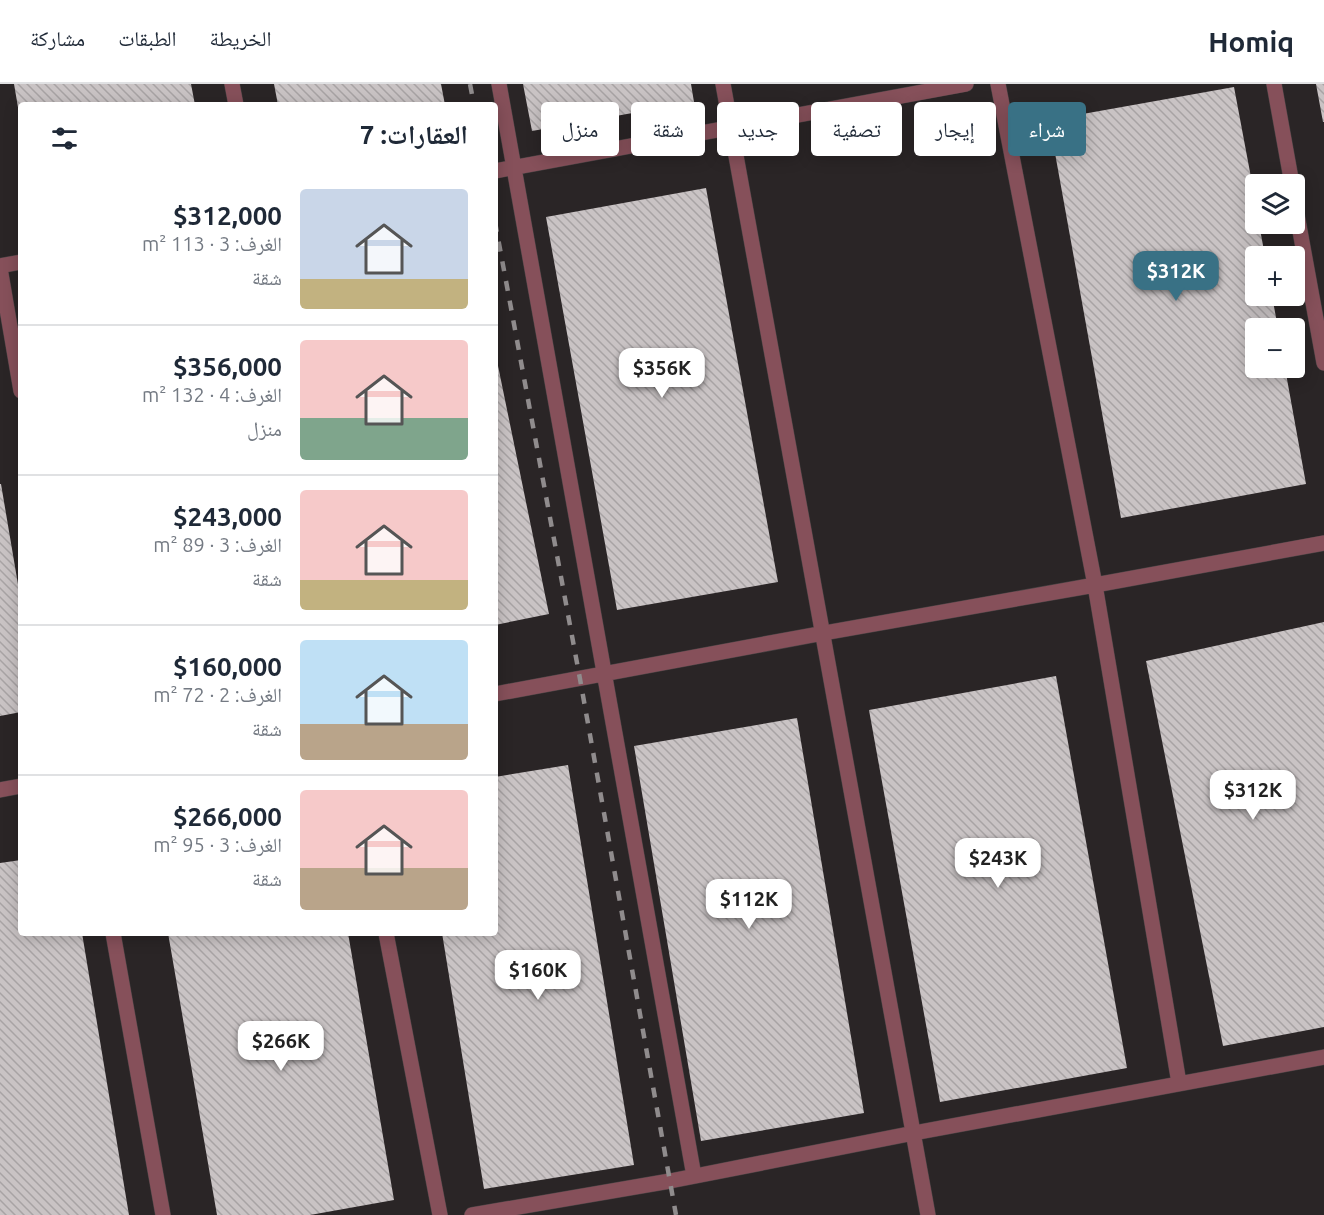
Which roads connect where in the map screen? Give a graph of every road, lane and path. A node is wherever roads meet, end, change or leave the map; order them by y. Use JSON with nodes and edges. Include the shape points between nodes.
{"nodes":[{"id":1,"x":232,"y":84,"type":"edge"},
{"id":2,"x":499,"y":84,"type":"edge"},
{"id":3,"x":723,"y":84,"type":"edge"},
{"id":4,"x":966,"y":84,"type":"edge"},
{"id":5,"x":998,"y":84,"type":"edge"},
{"id":6,"x":1274,"y":84,"type":"edge"},
{"id":7,"x":235,"y":102,"type":"edge"},
{"id":8,"x":726,"y":102,"type":"edge"},
{"id":9,"x":799,"y":115,"type":"edge"},
{"id":10,"x":717,"y":130,"type":"edge"},
{"id":11,"x":736,"y":156,"type":"edge"},
{"id":12,"x":514,"y":168,"type":"junction"},
{"id":13,"x":498,"y":171,"type":"edge"},
{"id":14,"x":1290,"y":174,"type":"edge"},
{"id":15,"x":1301,"y":234,"type":"edge"},
{"id":16,"x":18,"y":263,"type":"edge"},
{"id":17,"x":0,"y":267,"type":"edge"},
{"id":18,"x":1324,"y":363,"type":"edge"},
{"id":19,"x":18,"y":373,"type":"edge"},
{"id":20,"x":1324,"y":543,"type":"edge"},
{"id":21,"x":1095,"y":585,"type":"junction"},
{"id":22,"x":824,"y":633,"type":"junction"},
{"id":23,"x":603,"y":673,"type":"junction"},
{"id":24,"x":498,"y":693,"type":"edge"},
{"id":25,"x":18,"y":787,"type":"edge"},
{"id":26,"x":0,"y":790,"type":"edge"},
{"id":27,"x":114,"y":936,"type":"edge"},
{"id":28,"x":387,"y":936,"type":"edge"},
{"id":29,"x":1324,"y":1057,"type":"edge"},
{"id":30,"x":1179,"y":1083,"type":"junction"},
{"id":31,"x":914,"y":1133,"type":"junction"},
{"id":32,"x":694,"y":1176,"type":"junction"},
{"id":33,"x":163,"y":1215,"type":"edge"},
{"id":34,"x":440,"y":1215,"type":"edge"},
{"id":35,"x":472,"y":1215,"type":"edge"},
{"id":36,"x":928,"y":1215,"type":"edge"}],
"edges":[{"from":1,"to":7,"type":"lane"},
{"from":2,"to":12,"type":"lane"},
{"from":3,"to":8,"type":"lane"},
{"from":4,"to":9,"type":"lane"},
{"from":5,"to":21,"type":"lane"},
{"from":6,"to":14,"type":"lane"},
{"from":10,"to":12,"type":"lane"},
{"from":11,"to":22,"type":"lane"},
{"from":12,"to":13,"type":"lane"},
{"from":12,"to":23,"type":"lane"},
{"from":15,"to":18,"type":"lane"},
{"from":16,"to":17,"type":"lane"},
{"from":17,"to":19,"type":"lane"},
{"from":20,"to":21,"type":"lane"},
{"from":21,"to":22,"type":"lane"},
{"from":21,"to":30,"type":"lane"},
{"from":22,"to":23,"type":"lane"},
{"from":22,"to":31,"type":"lane"},
{"from":23,"to":24,"type":"lane"},
{"from":23,"to":32,"type":"lane"},
{"from":25,"to":26,"type":"lane"},
{"from":27,"to":33,"type":"lane"},
{"from":28,"to":34,"type":"lane"},
{"from":29,"to":30,"type":"lane"},
{"from":30,"to":31,"type":"lane"},
{"from":31,"to":32,"type":"lane"},
{"from":31,"to":36,"type":"lane"},
{"from":32,"to":35,"type":"lane"}]}
